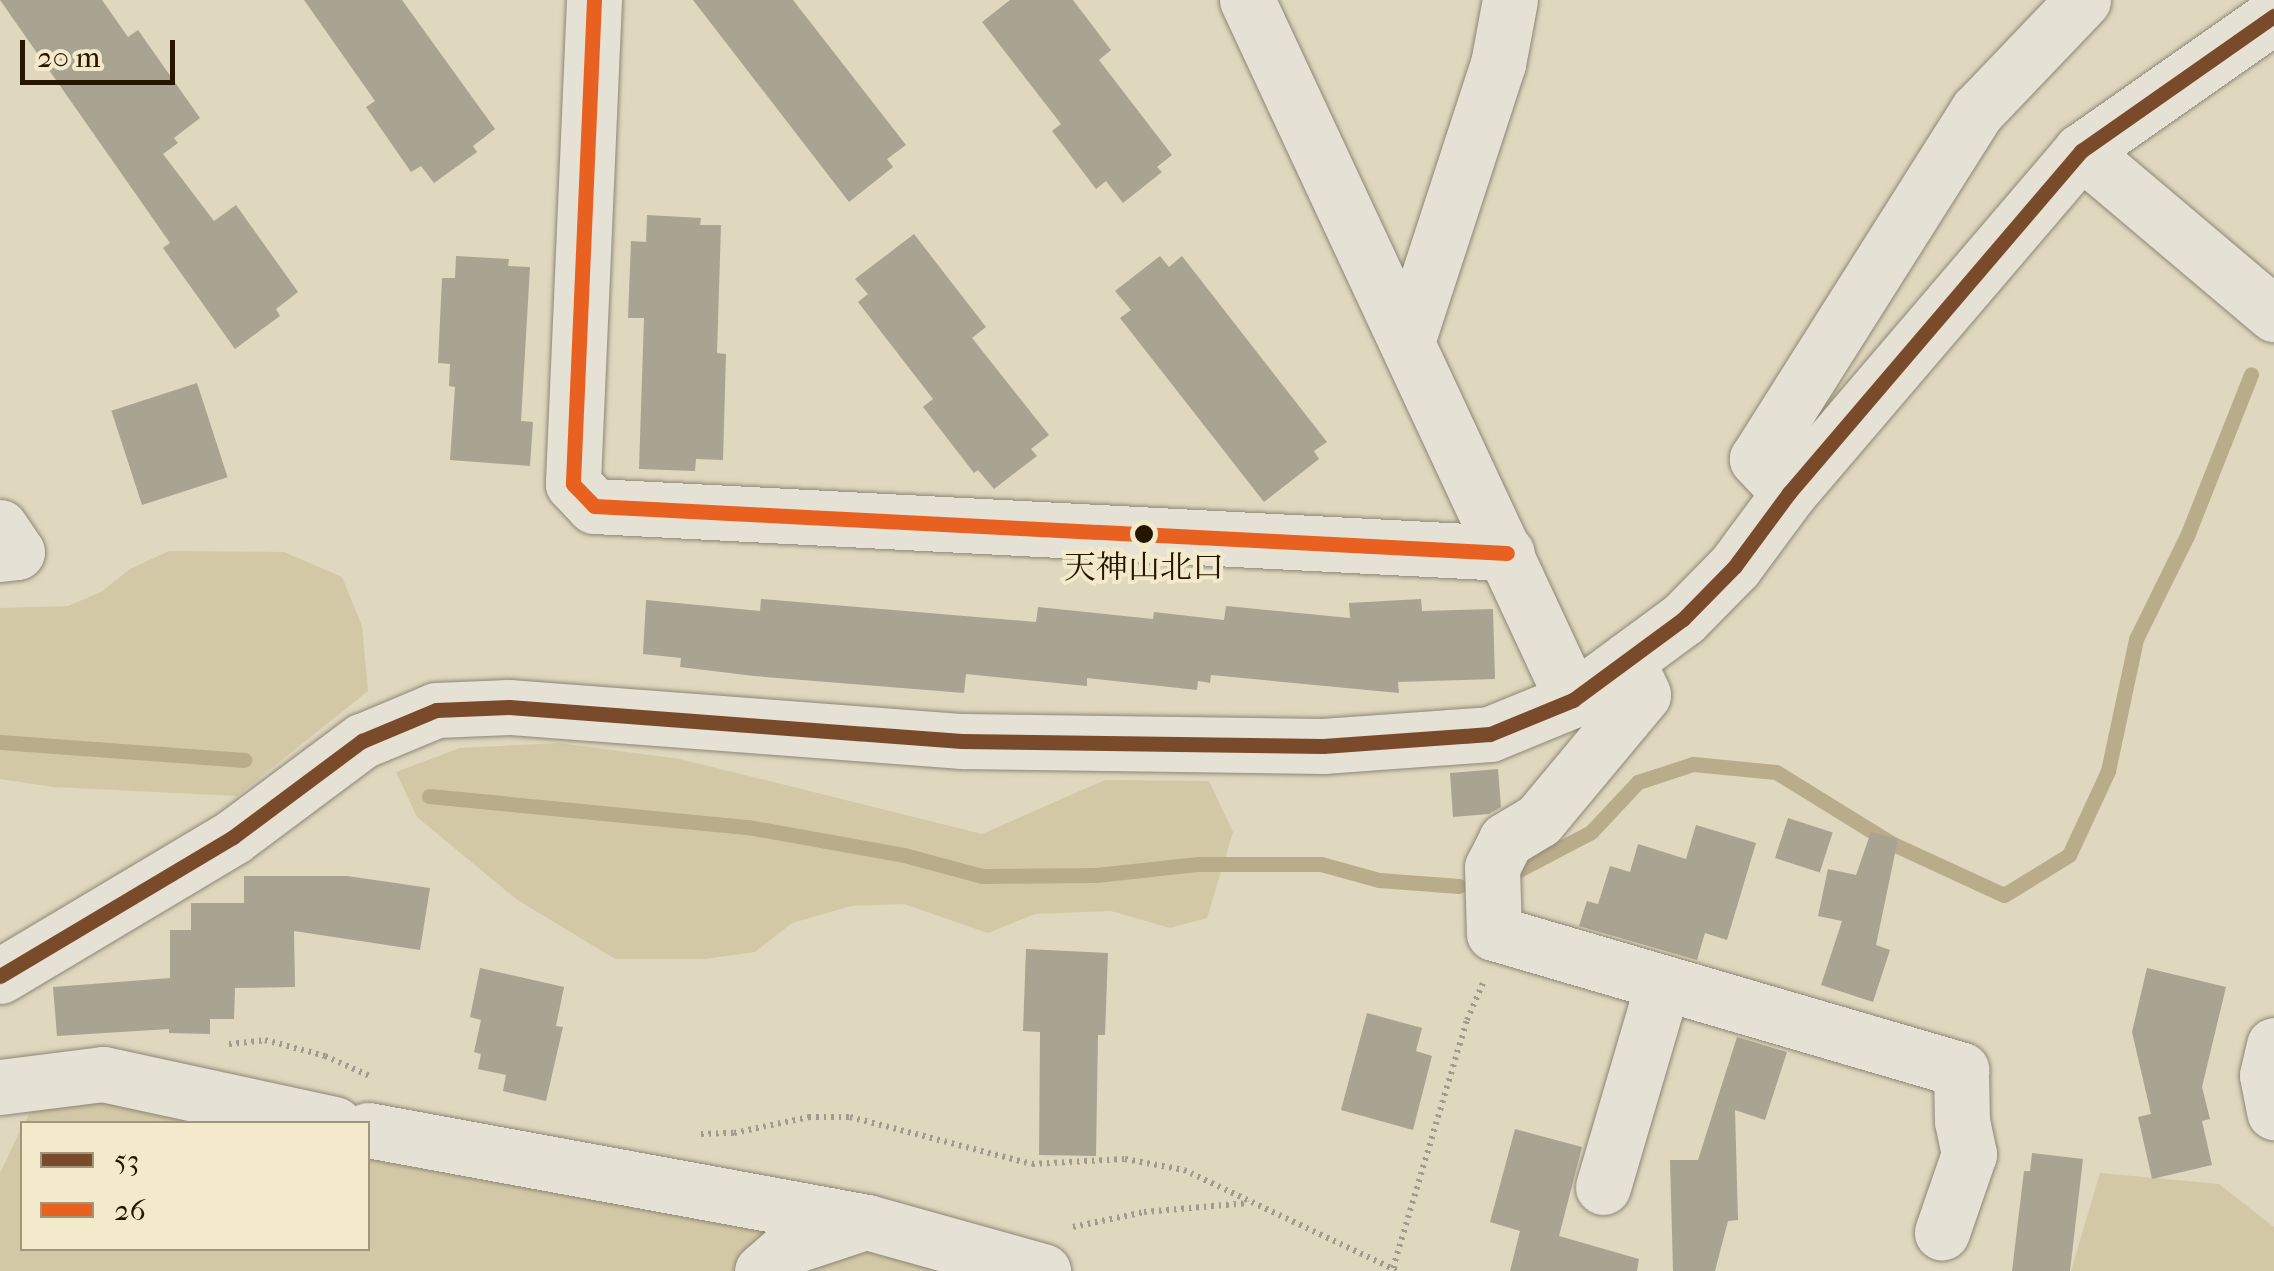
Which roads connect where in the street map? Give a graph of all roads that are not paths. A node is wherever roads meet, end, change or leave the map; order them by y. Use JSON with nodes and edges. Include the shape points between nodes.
{"nodes":[{"id":1,"x":594,"y":0,"type":"edge"},
{"id":2,"x":1247,"y":0,"type":"edge"},
{"id":3,"x":1510,"y":0,"type":"edge"},
{"id":4,"x":2084,"y":0,"type":"edge"},
{"id":5,"x":2274,"y":16,"type":"edge"},
{"id":6,"x":2081,"y":152,"type":"junction"},
{"id":7,"x":2274,"y":314,"type":"edge"},
{"id":8,"x":1407,"y":342,"type":"junction"},
{"id":9,"x":1789,"y":493,"type":"junction"},
{"id":10,"x":0,"y":527,"type":"edge"},
{"id":11,"x":1507,"y":553,"type":"junction"},
{"id":12,"x":0,"y":554,"type":"edge"},
{"id":13,"x":1627,"y":660,"type":"junction"},
{"id":14,"x":1573,"y":700,"type":"junction"},
{"id":15,"x":0,"y":976,"type":"edge"},
{"id":16,"x":1663,"y":983,"type":"junction"},
{"id":17,"x":2274,"y":1045,"type":"edge"},
{"id":18,"x":0,"y":1087,"type":"edge"},
{"id":19,"x":371,"y":1104,"type":"edge"},
{"id":20,"x":2274,"y":1112,"type":"edge"},
{"id":21,"x":321,"y":1121,"type":"edge"},
{"id":22,"x":1603,"y":1187,"type":"dead end"},
{"id":23,"x":866,"y":1222,"type":"junction"},
{"id":24,"x":1942,"y":1232,"type":"dead end"},
{"id":25,"x":762,"y":1271,"type":"edge"},
{"id":26,"x":1043,"y":1271,"type":"edge"}],
"edges":[{"from":1,"to":11,"type":"street","via":[[573,484],[594,506]]},
{"from":2,"to":8,"type":"street"},
{"from":3,"to":8,"type":"street","via":[[1498,64]]},
{"from":4,"to":9,"type":"street","via":[[1978,110],[1757,460]]},
{"from":5,"to":6,"type":"street"},
{"from":6,"to":7,"type":"street"},
{"from":6,"to":9,"type":"street"},
{"from":8,"to":11,"type":"street"},
{"from":9,"to":13,"type":"street","via":[[1735,566],[1683,619]]},
{"from":10,"to":12,"type":"street","via":[[17,552]]},
{"from":11,"to":14,"type":"street"},
{"from":13,"to":14,"type":"street"},
{"from":13,"to":16,"type":"street","via":[[1643,695],[1539,820],[1506,840],[1492,867],[1494,933]]},
{"from":14,"to":15,"type":"street","via":[[1490,734],[1323,746],[962,741],[509,707],[436,710],[362,741],[233,837]]},
{"from":16,"to":22,"type":"street"},
{"from":16,"to":24,"type":"street","via":[[1961,1070],[1969,1154]]},
{"from":17,"to":20,"type":"street","via":[[2267,1076]]},
{"from":18,"to":21,"type":"street","via":[[104,1074]]},
{"from":19,"to":23,"type":"street"},
{"from":23,"to":25,"type":"street","via":[[790,1248]]},
{"from":23,"to":26,"type":"street"}]}
